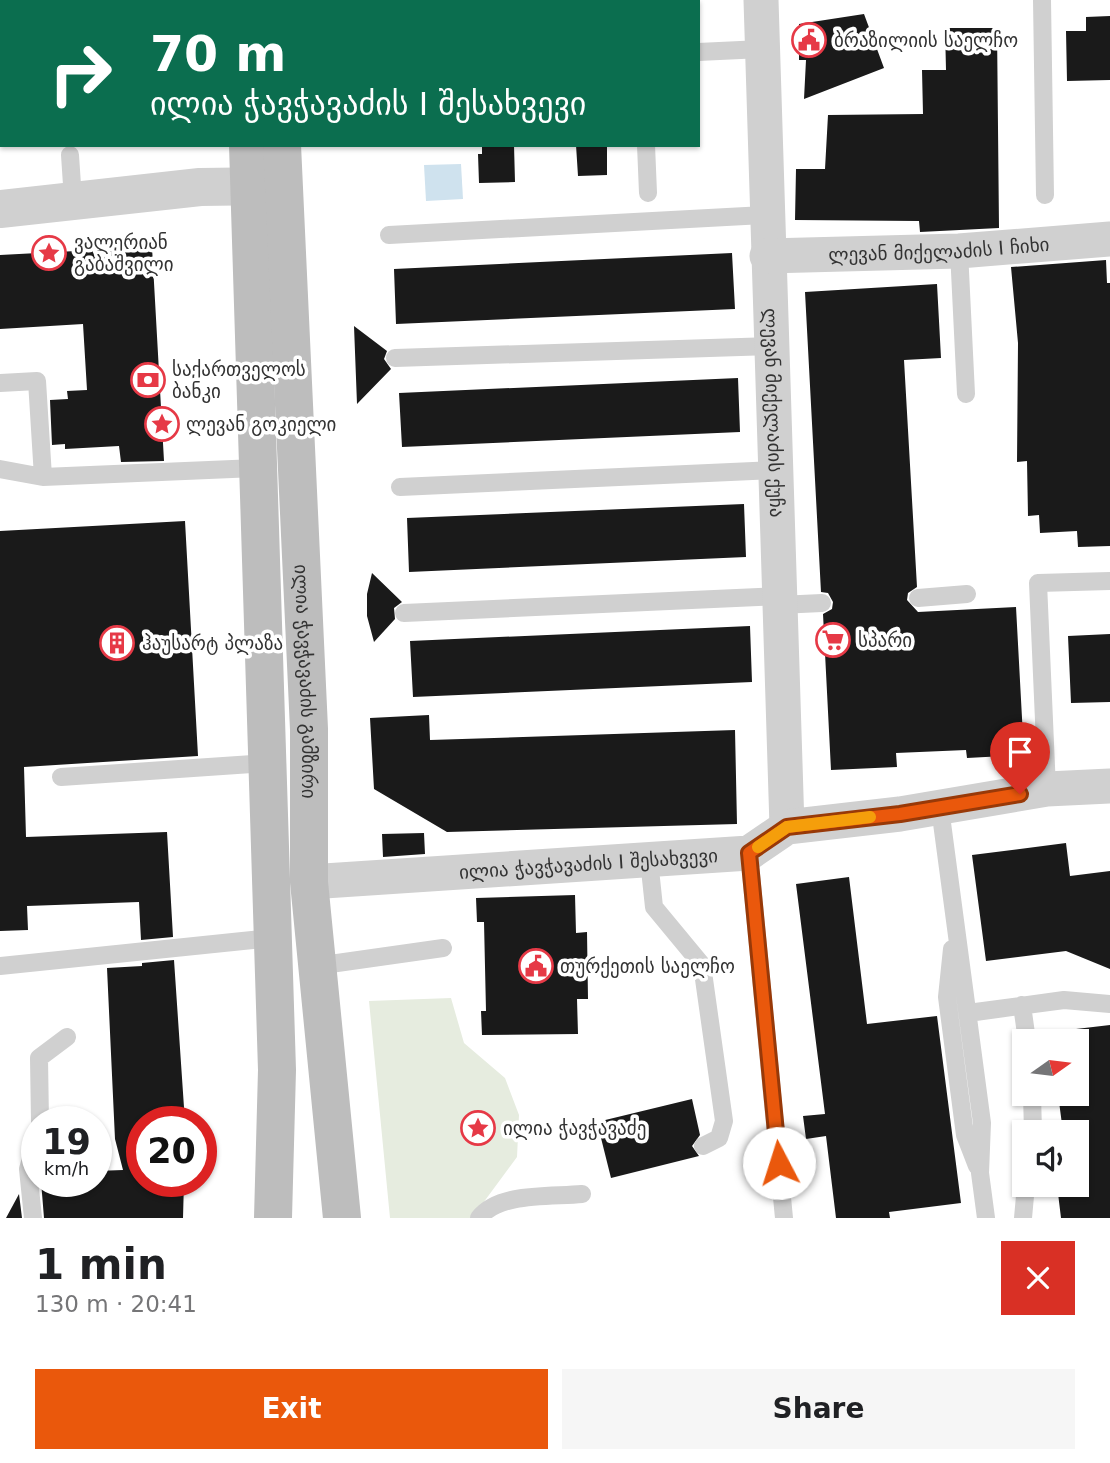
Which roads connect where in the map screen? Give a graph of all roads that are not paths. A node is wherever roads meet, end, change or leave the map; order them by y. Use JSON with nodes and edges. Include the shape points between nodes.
{"nodes":[{"id":1,"x":1042,"y":0,"type":"edge"},
{"id":2,"x":758,"y":1,"type":"edge"},
{"id":3,"x":762,"y":49,"type":"junction"},
{"id":4,"x":700,"y":52,"type":"edge"},
{"id":5,"x":249,"y":147,"type":"edge"},
{"id":6,"x":281,"y":147,"type":"edge"},
{"id":7,"x":646,"y":147,"type":"edge"},
{"id":8,"x":70,"y":155,"type":"dead end"},
{"id":9,"x":267,"y":187,"type":"junction"},
{"id":10,"x":648,"y":193,"type":"dead end"},
{"id":11,"x":1045,"y":195,"type":"dead end"},
{"id":12,"x":73,"y":200,"type":"junction"},
{"id":13,"x":0,"y":209,"type":"edge"},
{"id":14,"x":765,"y":215,"type":"junction"},
{"id":15,"x":389,"y":235,"type":"dead end"},
{"id":16,"x":1110,"y":239,"type":"edge"},
{"id":17,"x":959,"y":251,"type":"junction"},
{"id":18,"x":767,"y":256,"type":"junction"},
{"id":19,"x":771,"y":346,"type":"junction"},
{"id":20,"x":395,"y":358,"type":"dead end"},
{"id":21,"x":0,"y":383,"type":"edge"},
{"id":22,"x":966,"y":394,"type":"dead end"},
{"id":23,"x":257,"y":468,"type":"junction"},
{"id":24,"x":0,"y":469,"type":"edge"},
{"id":25,"x":775,"y":470,"type":"junction"},
{"id":26,"x":43,"y":477,"type":"junction"},
{"id":27,"x":400,"y":487,"type":"dead end"},
{"id":28,"x":1110,"y":581,"type":"edge"},
{"id":29,"x":967,"y":594,"type":"dead end"},
{"id":30,"x":918,"y":598,"type":"dead end"},
{"id":31,"x":779,"y":600,"type":"junction"},
{"id":32,"x":822,"y":603,"type":"dead end"},
{"id":33,"x":404,"y":613,"type":"dead end"},
{"id":34,"x":266,"y":763,"type":"junction"},
{"id":35,"x":61,"y":777,"type":"dead end"},
{"id":36,"x":1110,"y":786,"type":"edge"},
{"id":37,"x":1047,"y":789,"type":"junction"},
{"id":38,"x":940,"y":808,"type":"junction"},
{"id":39,"x":787,"y":827,"type":"junction"},
{"id":40,"x":649,"y":860,"type":"junction"},
{"id":41,"x":750,"y":860,"type":"junction"},
{"id":42,"x":309,"y":882,"type":"junction"},
{"id":43,"x":955,"y":925,"type":"junction"},
{"id":44,"x":272,"y":938,"type":"junction"},
{"id":45,"x":443,"y":948,"type":"dead end"},
{"id":46,"x":0,"y":966,"type":"edge"},
{"id":47,"x":316,"y":966,"type":"junction"},
{"id":48,"x":1110,"y":1004,"type":"edge"},
{"id":49,"x":1022,"y":1005,"type":"junction"},
{"id":50,"x":968,"y":1013,"type":"junction"},
{"id":51,"x":1025,"y":1029,"type":"edge"},
{"id":52,"x":67,"y":1037,"type":"dead end"},
{"id":53,"x":40,"y":1106,"type":"edge"},
{"id":54,"x":703,"y":1146,"type":"dead end"},
{"id":55,"x":980,"y":1173,"type":"junction"},
{"id":56,"x":582,"y":1194,"type":"dead end"},
{"id":57,"x":31,"y":1197,"type":"edge"},
{"id":58,"x":1025,"y":1197,"type":"edge"},
{"id":59,"x":33,"y":1218,"type":"edge"},
{"id":60,"x":274,"y":1218,"type":"edge"},
{"id":61,"x":342,"y":1218,"type":"edge"},
{"id":62,"x":480,"y":1218,"type":"edge"},
{"id":63,"x":784,"y":1218,"type":"edge"},
{"id":64,"x":986,"y":1218,"type":"edge"},
{"id":65,"x":1023,"y":1218,"type":"edge"}],
"edges":[{"from":1,"to":11,"type":"lane"},
{"from":2,"to":3,"type":"street","name":"ლევან მიქელაძის ქუჩა"},
{"from":3,"to":4,"type":"lane"},
{"from":3,"to":14,"type":"street","name":"ლევან მიქელაძის ქუჩა"},
{"from":5,"to":9,"type":"main road","name":"ილია ჭავჭავაძის გამზირი"},
{"from":6,"to":9,"type":"main road","name":"ილია ჭავჭავაძის გამზირი"},
{"from":7,"to":10,"type":"lane"},
{"from":8,"to":12,"type":"lane"},
{"from":9,"to":12,"type":"street","via":[[200,187]]},
{"from":9,"to":23,"type":"main road","name":"ილია ჭავჭავაძის გამზირი"},
{"from":9,"to":42,"type":"main road","name":"ილია ჭავჭავაძის გამზირი","via":[[309,729]]},
{"from":12,"to":13,"type":"street"},
{"from":14,"to":15,"type":"lane"},
{"from":14,"to":18,"type":"street","name":"ლევან მიქელაძის ქუჩა"},
{"from":16,"to":17,"type":"street","name":"ლევან მიქელაძის I ჩიხი"},
{"from":17,"to":18,"type":"street","name":"ლევან მიქელაძის I ჩიხი"},
{"from":17,"to":22,"type":"lane"},
{"from":18,"to":19,"type":"street","name":"ლევან მიქელაძის ქუჩა"},
{"from":19,"to":20,"type":"lane"},
{"from":19,"to":25,"type":"street","name":"ლევან მიქელაძის ქუჩა"},
{"from":21,"to":26,"type":"lane","via":[[37,381]]},
{"from":23,"to":26,"type":"lane"},
{"from":23,"to":34,"type":"main road","name":"ილია ჭავჭავაძის გამზირი"},
{"from":24,"to":26,"type":"lane"},
{"from":25,"to":27,"type":"lane"},
{"from":25,"to":31,"type":"street","name":"ლევან მიქელაძის ქუჩა"},
{"from":28,"to":37,"type":"lane","via":[[1038,583]]},
{"from":29,"to":30,"type":"lane"},
{"from":31,"to":32,"type":"lane"},
{"from":31,"to":33,"type":"lane"},
{"from":31,"to":39,"type":"street","name":"ლევან მიქელაძის ქუჩა"},
{"from":34,"to":35,"type":"lane"},
{"from":34,"to":44,"type":"main road","name":"ილია ჭავჭავაძის გამზირი"},
{"from":36,"to":37,"type":"street"},
{"from":37,"to":38,"type":"street"},
{"from":38,"to":39,"type":"street"},
{"from":38,"to":43,"type":"lane"},
{"from":39,"to":41,"type":"street"},
{"from":40,"to":41,"type":"street","name":"ილია ჭავჭავაძის I შესახვევი"},
{"from":40,"to":42,"type":"street","name":"ილია ჭავჭავაძის I შესახვევი"},
{"from":40,"to":54,"type":"lane","via":[[654,907],[702,964],[724,1121],[719,1138]]},
{"from":41,"to":63,"type":"lane"},
{"from":42,"to":47,"type":"main road","name":"ილია ჭავჭავაძის გამზირი"},
{"from":43,"to":50,"type":"lane"},
{"from":43,"to":55,"type":"lane","via":[[947,997],[965,1135]]},
{"from":44,"to":46,"type":"lane"},
{"from":44,"to":60,"type":"main road","name":"ილია ჭავჭავაძის გამზირი","via":[[277,1070]]},
{"from":45,"to":47,"type":"lane"},
{"from":47,"to":61,"type":"main road","name":"ილია ჭავჭავაძის გამზირი"},
{"from":48,"to":49,"type":"lane","via":[[1064,1000]]},
{"from":49,"to":50,"type":"lane"},
{"from":49,"to":51,"type":"lane"},
{"from":50,"to":55,"type":"lane","via":[[982,1122]]},
{"from":52,"to":53,"type":"lane","via":[[39,1058]]},
{"from":55,"to":64,"type":"lane"},
{"from":56,"to":62,"type":"lane","via":[[520,1199],[488,1208]]},
{"from":57,"to":59,"type":"lane"},
{"from":58,"to":65,"type":"lane"}]}
